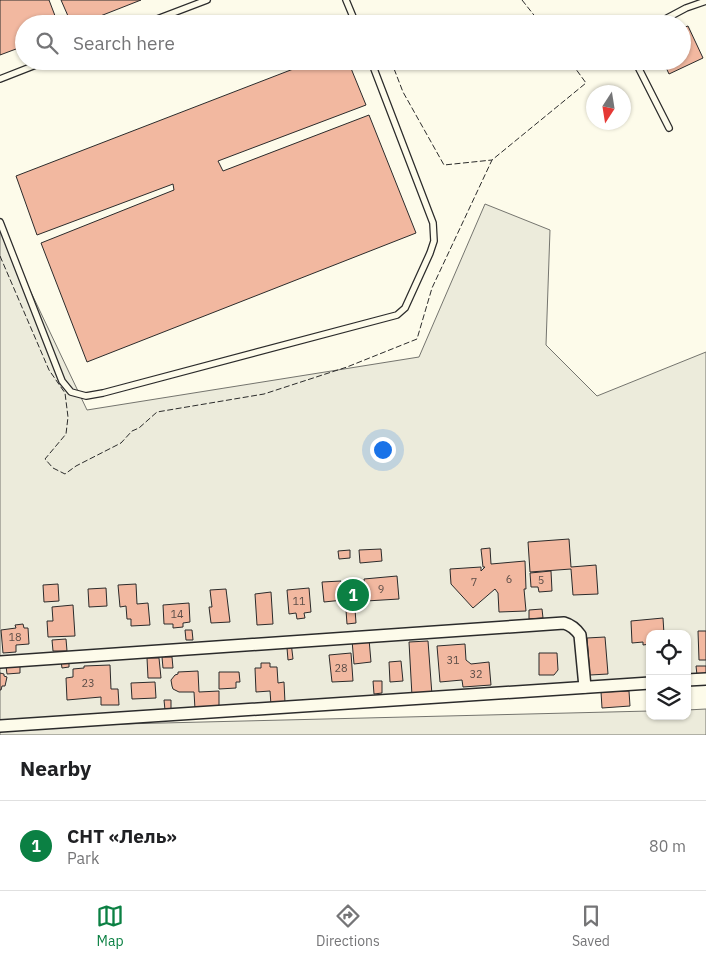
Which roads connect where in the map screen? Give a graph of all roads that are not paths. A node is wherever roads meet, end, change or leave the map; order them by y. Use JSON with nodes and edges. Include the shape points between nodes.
{"nodes":[{"id":1,"x":207,"y":0,"type":"edge"},
{"id":2,"x":346,"y":0,"type":"edge"},
{"id":3,"x":706,"y":1,"type":"edge"},
{"id":4,"x":168,"y":15,"type":"edge"},
{"id":5,"x":352,"y":15,"type":"edge"},
{"id":6,"x":673,"y":15,"type":"edge"},
{"id":7,"x":23,"y":70,"type":"edge"},
{"id":8,"x":374,"y":70,"type":"edge"},
{"id":9,"x":640,"y":70,"type":"edge"},
{"id":10,"x":0,"y":79,"type":"edge"},
{"id":11,"x":669,"y":128,"type":"dead end"},
{"id":12,"x":0,"y":222,"type":"edge"},
{"id":13,"x":0,"y":662,"type":"edge"},
{"id":14,"x":706,"y":679,"type":"edge"},
{"id":15,"x":691,"y":680,"type":"edge"},
{"id":16,"x":646,"y":683,"type":"edge"},
{"id":17,"x":585,"y":687,"type":"junction"},
{"id":18,"x":0,"y":726,"type":"edge"}],
"edges":[{"from":1,"to":4,"type":"lane"},
{"from":2,"to":5,"type":"lane"},
{"from":3,"to":6,"type":"lane"},
{"from":7,"to":10,"type":"lane"},
{"from":8,"to":12,"type":"lane","via":[[433,223],[434,241],[430,253],[405,308],[397,315],[86,396],[71,392],[62,381]]},
{"from":9,"to":11,"type":"lane"},
{"from":13,"to":17,"type":"street","via":[[564,623],[572,625],[580,635]]},
{"from":14,"to":15,"type":"street"},
{"from":16,"to":17,"type":"street"},
{"from":17,"to":18,"type":"street"}]}
